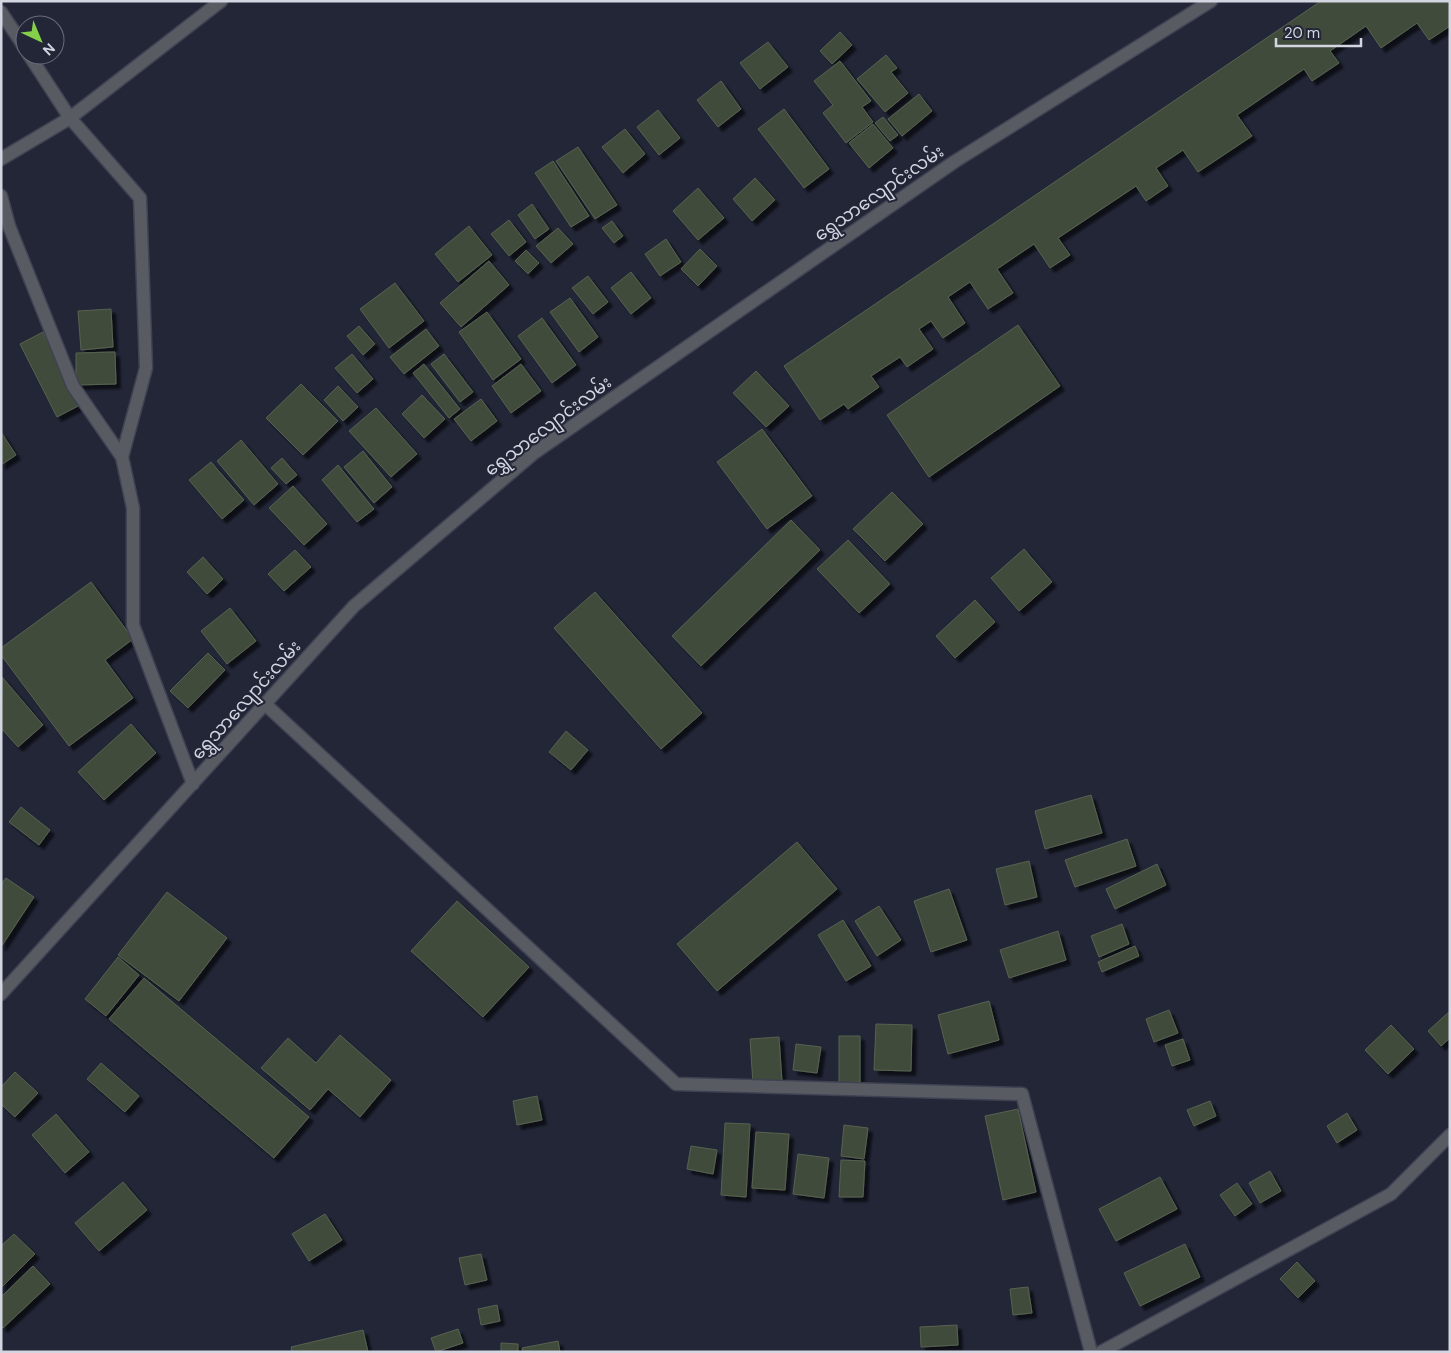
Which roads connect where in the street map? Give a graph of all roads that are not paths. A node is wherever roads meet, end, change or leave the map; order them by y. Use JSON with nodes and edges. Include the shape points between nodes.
{"nodes":[{"id":1,"x":221,"y":1,"type":"edge"},
{"id":2,"x":1211,"y":1,"type":"edge"},
{"id":3,"x":1,"y":12,"type":"edge"},
{"id":4,"x":15,"y":33,"type":"edge"},
{"id":5,"x":36,"y":65,"type":"edge"},
{"id":6,"x":70,"y":118,"type":"junction"},
{"id":7,"x":1,"y":159,"type":"edge"},
{"id":8,"x":1,"y":196,"type":"edge"},
{"id":9,"x":5,"y":227,"type":"edge"},
{"id":10,"x":122,"y":457,"type":"junction"},
{"id":11,"x":265,"y":704,"type":"junction"},
{"id":12,"x":193,"y":784,"type":"junction"},
{"id":13,"x":1,"y":994,"type":"edge"},
{"id":14,"x":1450,"y":1135,"type":"edge"},
{"id":15,"x":1091,"y":1352,"type":"edge"},
{"id":16,"x":1101,"y":1352,"type":"edge"}],
"edges":[{"from":1,"to":6,"type":"street"},
{"from":2,"to":11,"type":"street","name":"ရွှေသာလျောင်းလမ်း","via":[[954,162],[534,453],[354,606]]},
{"from":3,"to":4,"type":"street"},
{"from":5,"to":6,"type":"street"},
{"from":6,"to":7,"type":"street"},
{"from":6,"to":10,"type":"street","via":[[140,198],[146,368]]},
{"from":8,"to":9,"type":"street"},
{"from":9,"to":10,"type":"street","via":[[73,386]]},
{"from":10,"to":12,"type":"street","via":[[133,508],[133,625]]},
{"from":11,"to":12,"type":"street","name":"ရွှေသာလျောင်းလမ်း"},
{"from":11,"to":15,"type":"street","via":[[676,1084],[1022,1094]]},
{"from":12,"to":13,"type":"street","name":"ရွှေသာလျောင်းလမ်း"},
{"from":14,"to":16,"type":"street","via":[[1392,1194]]}]}
